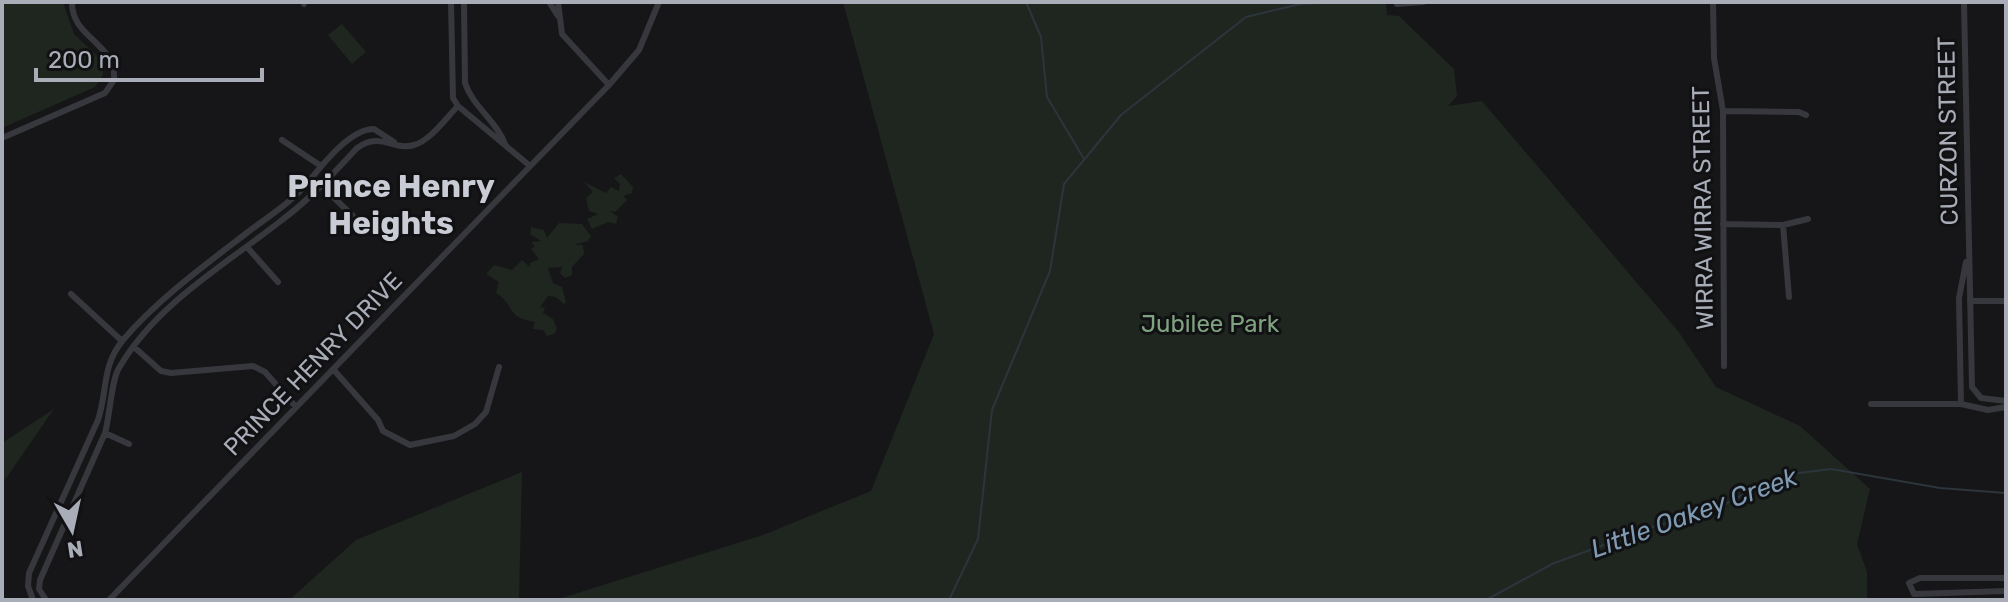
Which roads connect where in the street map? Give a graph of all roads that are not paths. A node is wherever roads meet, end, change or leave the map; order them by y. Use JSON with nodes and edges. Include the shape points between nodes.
{"nodes":[{"id":1,"x":72,"y":2,"type":"edge"},
{"id":2,"x":451,"y":2,"type":"edge"},
{"id":3,"x":464,"y":2,"type":"edge"},
{"id":4,"x":549,"y":2,"type":"edge"},
{"id":5,"x":558,"y":2,"type":"edge"},
{"id":6,"x":659,"y":2,"type":"edge"},
{"id":7,"x":1423,"y":2,"type":"edge"},
{"id":8,"x":1713,"y":2,"type":"edge"},
{"id":9,"x":1964,"y":2,"type":"edge"},
{"id":10,"x":1397,"y":4,"type":"dead end"},
{"id":11,"x":558,"y":16,"type":"junction"},
{"id":12,"x":609,"y":85,"type":"junction"},
{"id":13,"x":458,"y":106,"type":"junction"},
{"id":14,"x":1723,"y":111,"type":"junction"},
{"id":15,"x":1806,"y":115,"type":"dead end"},
{"id":16,"x":2,"y":138,"type":"edge"},
{"id":17,"x":282,"y":140,"type":"dead end"},
{"id":18,"x":394,"y":142,"type":"junction"},
{"id":19,"x":505,"y":144,"type":"junction"},
{"id":20,"x":321,"y":166,"type":"junction"},
{"id":21,"x":530,"y":166,"type":"junction"},
{"id":22,"x":322,"y":186,"type":"junction"},
{"id":23,"x":1808,"y":219,"type":"dead end"},
{"id":24,"x":357,"y":220,"type":"dead end"},
{"id":25,"x":1723,"y":224,"type":"junction"},
{"id":26,"x":1783,"y":225,"type":"junction"},
{"id":27,"x":247,"y":247,"type":"junction"},
{"id":28,"x":1967,"y":259,"type":"junction"},
{"id":29,"x":278,"y":282,"type":"dead end"},
{"id":30,"x":71,"y":294,"type":"dead end"},
{"id":31,"x":1789,"y":297,"type":"dead end"},
{"id":32,"x":1970,"y":301,"type":"junction"},
{"id":33,"x":2006,"y":301,"type":"edge"},
{"id":34,"x":122,"y":341,"type":"junction"},
{"id":35,"x":134,"y":347,"type":"junction"},
{"id":36,"x":1724,"y":366,"type":"dead end"},
{"id":37,"x":499,"y":367,"type":"dead end"},
{"id":38,"x":333,"y":369,"type":"junction"},
{"id":39,"x":1871,"y":404,"type":"dead end"},
{"id":40,"x":1961,"y":404,"type":"junction"},
{"id":41,"x":2006,"y":404,"type":"edge"},
{"id":42,"x":296,"y":407,"type":"junction"},
{"id":43,"x":105,"y":433,"type":"junction"},
{"id":44,"x":129,"y":444,"type":"dead end"},
{"id":45,"x":2006,"y":578,"type":"edge"},
{"id":46,"x":2006,"y":591,"type":"edge"},
{"id":47,"x":33,"y":600,"type":"edge"},
{"id":48,"x":46,"y":600,"type":"edge"},
{"id":49,"x":109,"y":600,"type":"edge"}],
"edges":[{"from":1,"to":16,"type":"street","via":[[78,26],[110,56],[114,80],[105,93]]},
{"from":2,"to":13,"type":"street","via":[[453,98]]},
{"from":3,"to":19,"type":"street","via":[[465,83]]},
{"from":4,"to":11,"type":"street"},
{"from":5,"to":11,"type":"street"},
{"from":6,"to":12,"type":"street","name":"PRINCE HENRY DRIVE","via":[[639,50]]},
{"from":7,"to":10,"type":"street"},
{"from":8,"to":14,"type":"street","name":"WIRRA WIRRA STREET","via":[[1714,58]]},
{"from":9,"to":28,"type":"street","name":"CURZON STREET"},
{"from":11,"to":12,"type":"street","via":[[570,45]]},
{"from":12,"to":21,"type":"street","name":"PRINCE HENRY DRIVE"},
{"from":13,"to":18,"type":"street","via":[[423,141],[411,147]]},
{"from":13,"to":19,"type":"street"},
{"from":14,"to":15,"type":"street"},
{"from":14,"to":25,"type":"street","name":"WIRRA WIRRA STREET"},
{"from":17,"to":20,"type":"street"},
{"from":18,"to":20,"type":"street","via":[[374,129],[360,131]]},
{"from":18,"to":22,"type":"street","via":[[368,140]]},
{"from":19,"to":21,"type":"street"},
{"from":20,"to":34,"type":"street","via":[[298,194],[187,279]]},
{"from":21,"to":38,"type":"street","name":"PRINCE HENRY DRIVE"},
{"from":22,"to":24,"type":"street"},
{"from":22,"to":27,"type":"street"},
{"from":23,"to":26,"type":"street"},
{"from":25,"to":26,"type":"street"},
{"from":25,"to":36,"type":"street","name":"WIRRA WIRRA STREET"},
{"from":26,"to":31,"type":"street"},
{"from":27,"to":29,"type":"street"},
{"from":27,"to":35,"type":"street","via":[[192,288]]},
{"from":28,"to":32,"type":"street","name":"CURZON STREET"},
{"from":28,"to":40,"type":"street","name":"CURZON STREET","via":[[1959,298]]},
{"from":30,"to":34,"type":"street"},
{"from":32,"to":33,"type":"street"},
{"from":32,"to":41,"type":"street","name":"CURZON STREET","via":[[1972,387],[1981,398]]},
{"from":34,"to":47,"type":"street","via":[[104,373],[98,420],[29,573]]},
{"from":35,"to":42,"type":"street","via":[[161,371],[171,373],[253,366]]},
{"from":35,"to":43,"type":"street","via":[[117,370]]},
{"from":37,"to":38,"type":"street","via":[[486,412],[475,424],[420,446],[389,432],[389,425],[378,420]]},
{"from":38,"to":42,"type":"street","name":"PRINCE HENRY DRIVE"},
{"from":39,"to":40,"type":"street"},
{"from":40,"to":41,"type":"street","via":[[1988,410]]},
{"from":42,"to":49,"type":"street","name":"PRINCE HENRY DRIVE"},
{"from":43,"to":44,"type":"street"},
{"from":43,"to":48,"type":"street","via":[[40,580]]},
{"from":45,"to":46,"type":"street","via":[[1920,578],[1909,583],[1914,594]]}]}
